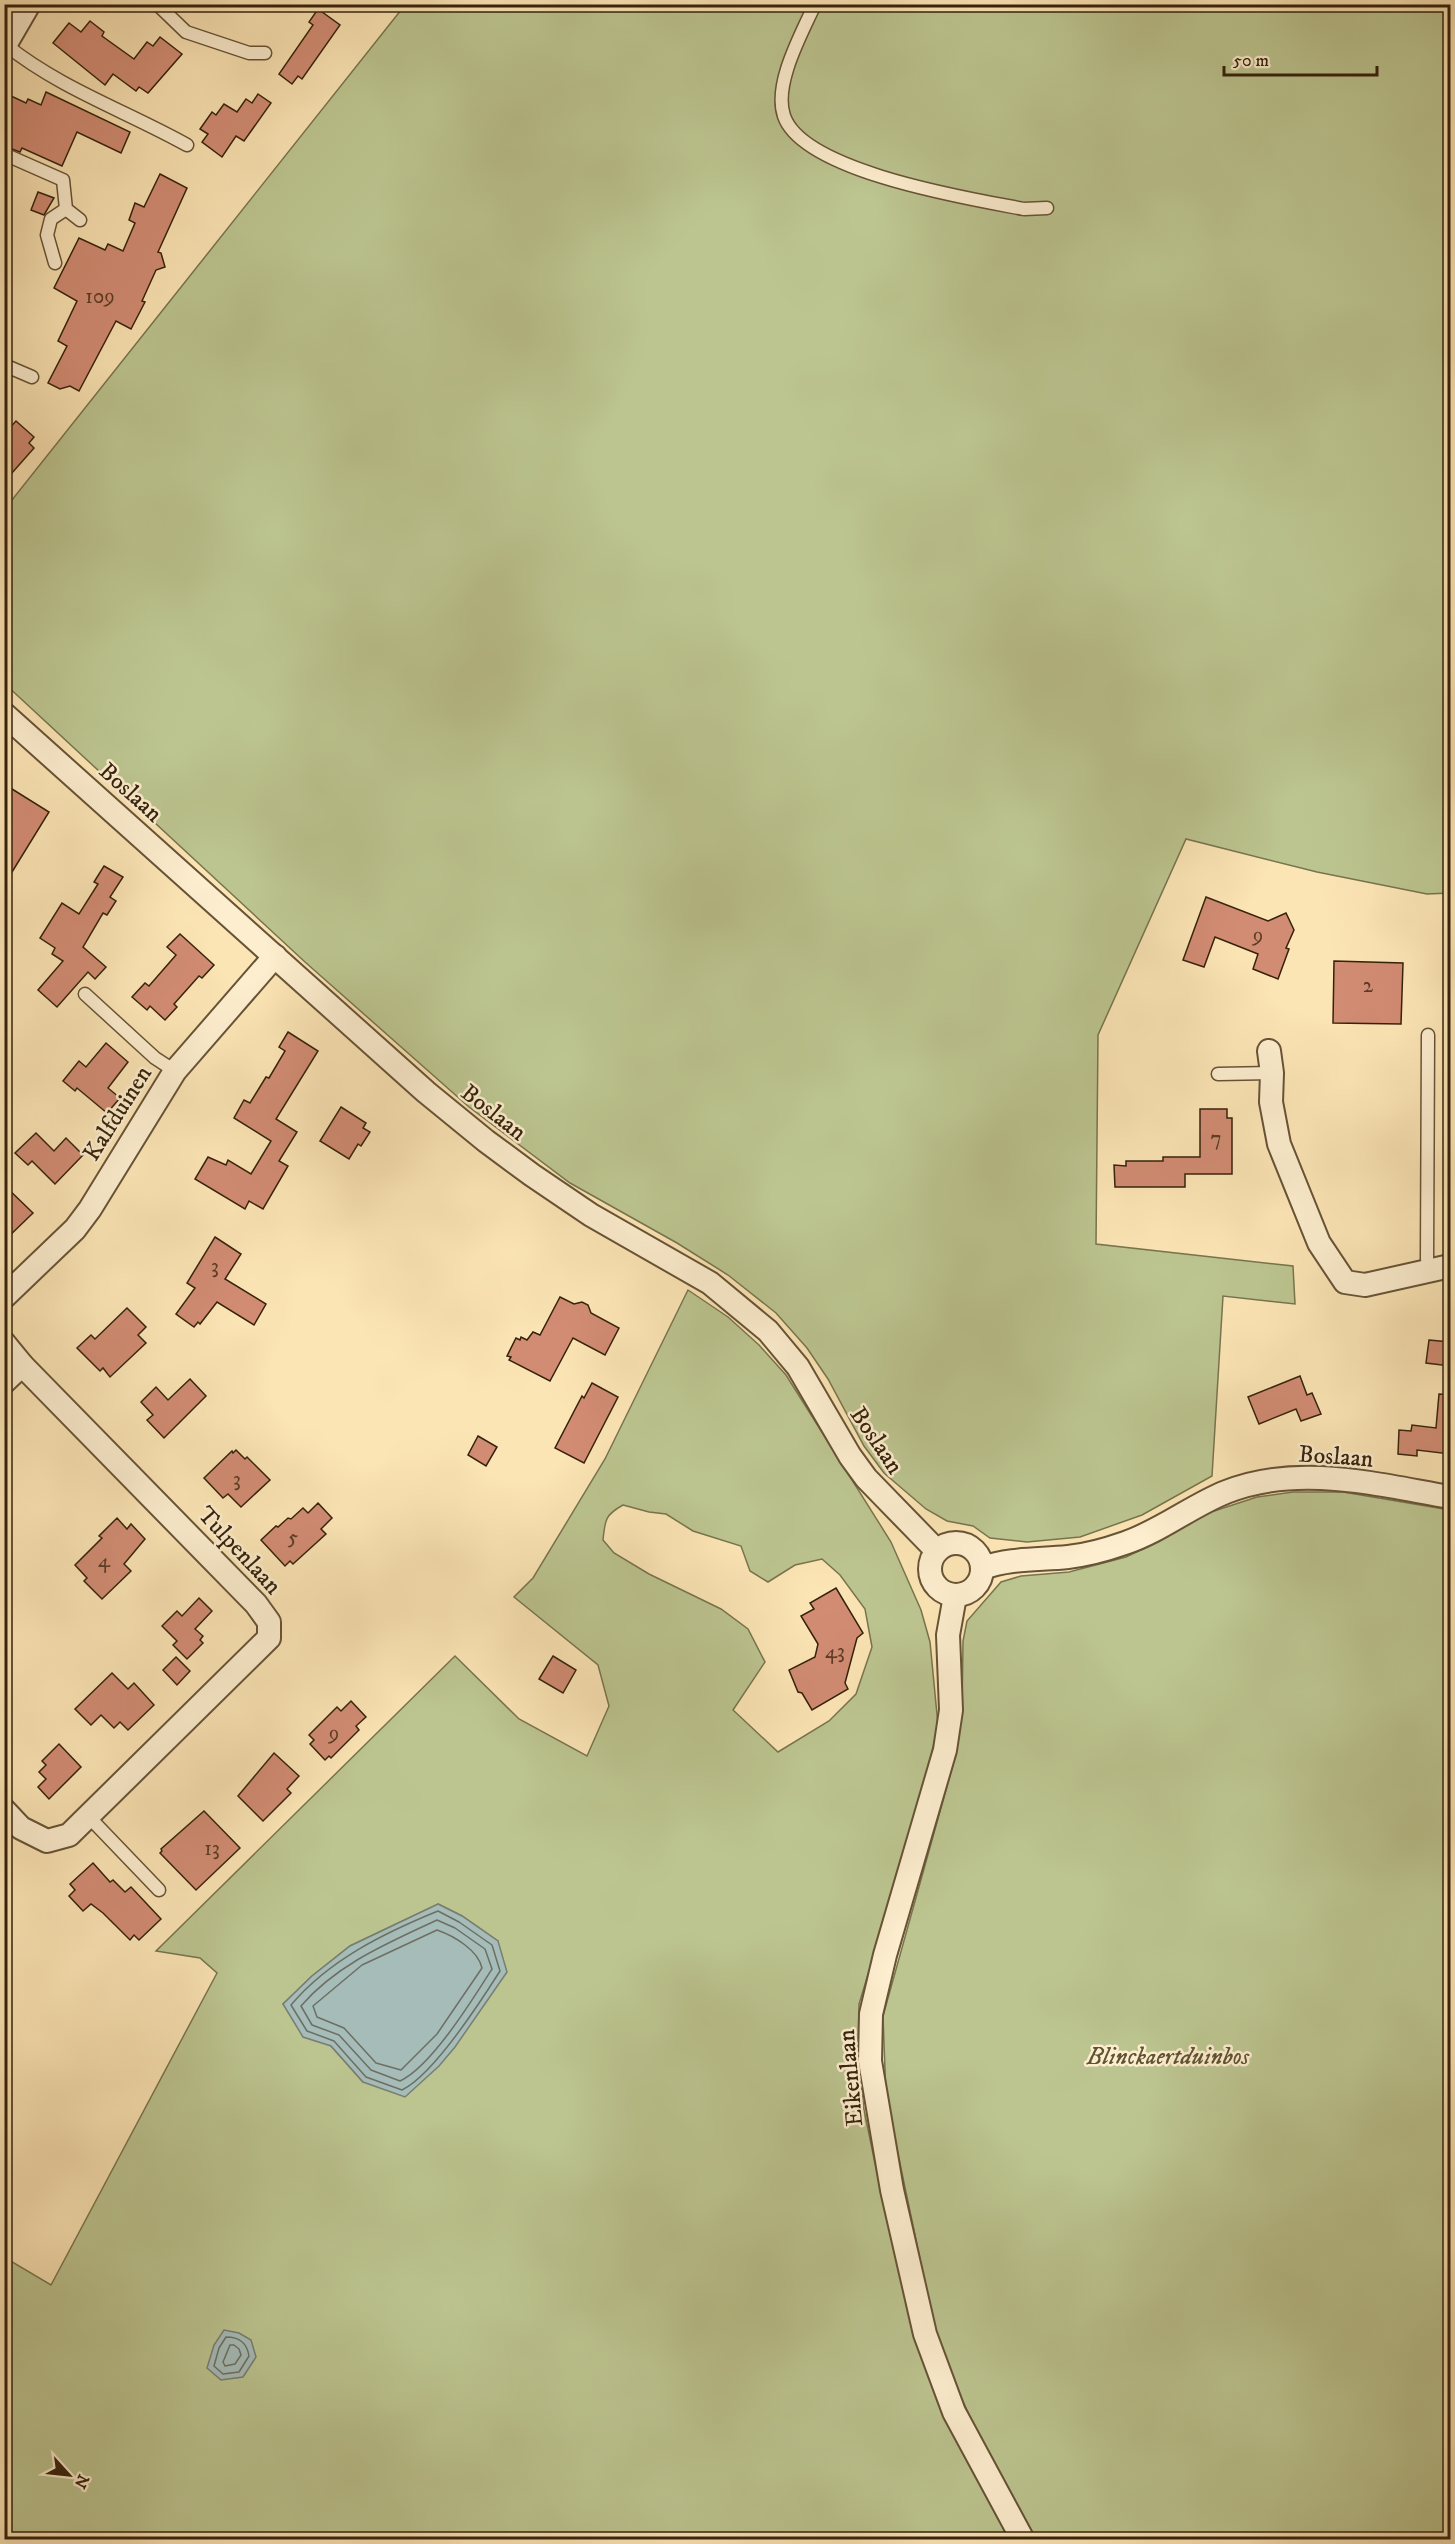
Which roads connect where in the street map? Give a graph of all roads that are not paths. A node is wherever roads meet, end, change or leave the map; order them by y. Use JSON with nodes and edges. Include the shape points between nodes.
{"nodes":[{"id":1,"x":29,"y":4,"type":"edge"},
{"id":2,"x":157,"y":4,"type":"edge"},
{"id":3,"x":815,"y":4,"type":"edge"},
{"id":4,"x":5,"y":46,"type":"edge"},
{"id":5,"x":265,"y":53,"type":"dead end"},
{"id":6,"x":187,"y":144,"type":"dead end"},
{"id":7,"x":4,"y":154,"type":"edge"},
{"id":8,"x":1047,"y":208,"type":"dead end"},
{"id":9,"x":66,"y":209,"type":"junction"},
{"id":10,"x":80,"y":220,"type":"dead end"},
{"id":11,"x":55,"y":263,"type":"dead end"},
{"id":12,"x":4,"y":365,"type":"edge"},
{"id":13,"x":33,"y":377,"type":"dead end"},
{"id":14,"x":4,"y":714,"type":"edge"},
{"id":15,"x":275,"y":956,"type":"junction"},
{"id":16,"x":85,"y":994,"type":"dead end"},
{"id":17,"x":1428,"y":1035,"type":"dead end"},
{"id":18,"x":1270,"y":1062,"type":"joint"},
{"id":19,"x":175,"y":1071,"type":"junction"},
{"id":20,"x":1218,"y":1074,"type":"dead end"},
{"id":21,"x":1440,"y":1268,"type":"edge"},
{"id":22,"x":4,"y":1297,"type":"edge"},
{"id":23,"x":4,"y":1343,"type":"edge"},
{"id":24,"x":22,"y":1365,"type":"junction"},
{"id":25,"x":4,"y":1382,"type":"edge"},
{"id":26,"x":1450,"y":1497,"type":"edge"},
{"id":27,"x":937,"y":1551,"type":"junction"},
{"id":28,"x":983,"y":1568,"type":"junction"},
{"id":29,"x":955,"y":1596,"type":"junction"},
{"id":30,"x":4,"y":1810,"type":"edge"},
{"id":31,"x":90,"y":1817,"type":"junction"},
{"id":32,"x":159,"y":1890,"type":"dead end"},
{"id":33,"x":1023,"y":2540,"type":"edge"}],
"edges":[{"from":1,"to":4,"type":"street"},
{"from":2,"to":5,"type":"lane","via":[[186,32],[249,53]]},
{"from":3,"to":8,"type":"lane","via":[[787,68],[781,99],[784,117],[795,134],[818,151],[884,179],[1024,209]]},
{"from":4,"to":6,"type":"lane","via":[[81,94]]},
{"from":7,"to":9,"type":"lane","via":[[63,180]]},
{"from":9,"to":10,"type":"lane"},
{"from":9,"to":11,"type":"lane","via":[[51,219],[47,235]]},
{"from":12,"to":13,"type":"lane"},
{"from":14,"to":15,"type":"street","name":"Boslaan"},
{"from":15,"to":19,"type":"street","name":"Kalfduinen"},
{"from":15,"to":27,"type":"street","name":"Boslaan","via":[[486,1141],[591,1215],[710,1283],[768,1331],[798,1367],[866,1478]]},
{"from":16,"to":19,"type":"lane","via":[[155,1058]]},
{"from":17,"to":21,"type":"lane","via":[[1427,1259]]},
{"from":18,"to":20,"type":"lane"},
{"from":18,"to":21,"type":"street","via":[[1271,1102],[1279,1144],[1319,1243],[1345,1282],[1365,1285]]},
{"from":19,"to":22,"type":"street","name":"Kalfduinen","via":[[90,1209]]},
{"from":23,"to":24,"type":"street"},
{"from":24,"to":25,"type":"street"},
{"from":24,"to":31,"type":"street","name":"Tulpenlaan","via":[[256,1604],[269,1622],[269,1638],[260,1650]]},
{"from":26,"to":28,"type":"street","name":"Boslaan","via":[[1334,1479],[1257,1482],[1201,1503],[1126,1543],[1070,1557],[998,1562]]},
{"from":27,"to":28,"type":"street","via":[[949,1544],[964,1544],[976,1551]]},
{"from":27,"to":29,"type":"street","via":[[930,1575],[940,1590]]},
{"from":28,"to":29,"type":"street","via":[[973,1590]]},
{"from":29,"to":33,"type":"street","name":"Eikenlaan","via":[[948,1635],[951,1710],[945,1750],[871,2014],[870,2061],[892,2190],[925,2334],[954,2412]]},
{"from":30,"to":31,"type":"street","name":"Tulpenlaan","via":[[21,1828],[47,1841],[69,1835]]},
{"from":31,"to":32,"type":"lane"}]}
